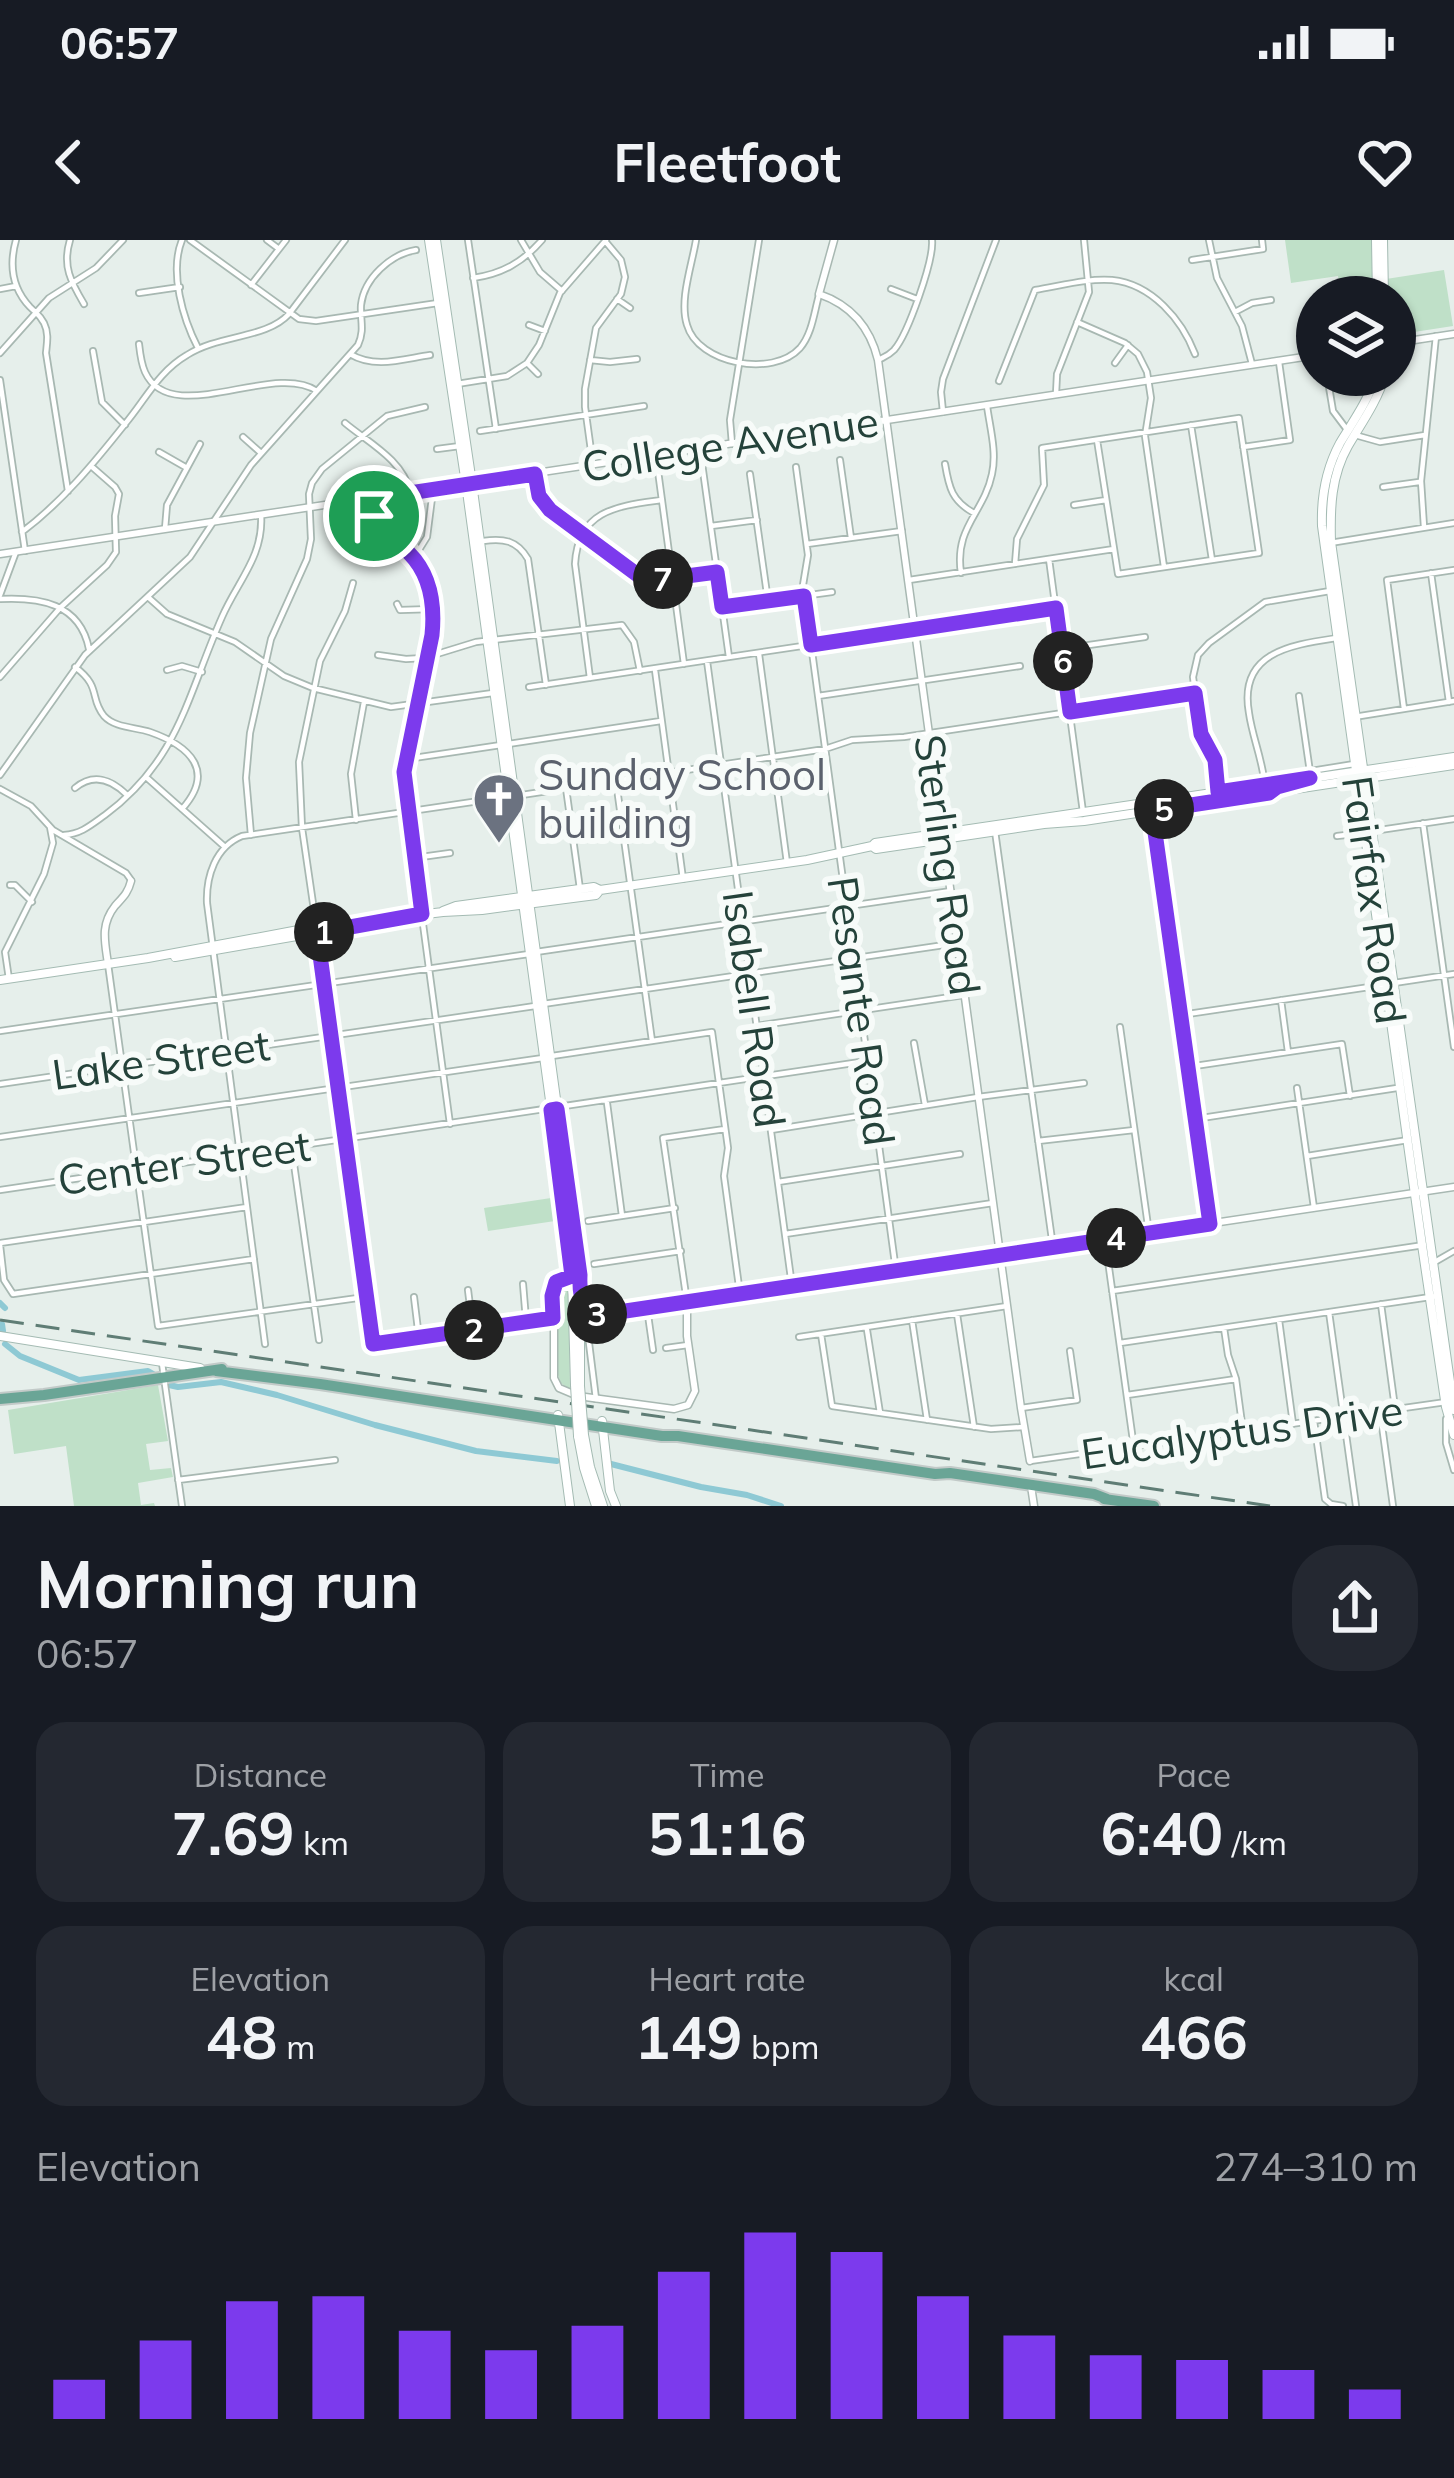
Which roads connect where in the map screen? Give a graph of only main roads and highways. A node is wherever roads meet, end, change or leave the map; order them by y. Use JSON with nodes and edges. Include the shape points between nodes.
{"nodes":[{"id":1,"x":432,"y":240,"type":"edge"},
{"id":2,"x":1380,"y":240,"type":"edge"},
{"id":3,"x":1381,"y":276,"type":"edge"},
{"id":4,"x":448,"y":341,"type":"junction"},
{"id":5,"x":1369,"y":396,"type":"edge"},
{"id":6,"x":469,"y":484,"type":"junction"},
{"id":7,"x":490,"y":640,"type":"junction"},
{"id":8,"x":504,"y":744,"type":"junction"},
{"id":9,"x":1438,"y":758,"type":"junction"},
{"id":10,"x":1454,"y":761,"type":"edge"},
{"id":11,"x":1359,"y":773,"type":"junction"},
{"id":12,"x":1403,"y":773,"type":"junction"},
{"id":13,"x":1310,"y":775,"type":"junction"},
{"id":14,"x":1218,"y":789,"type":"junction"},
{"id":15,"x":1269,"y":793,"type":"junction"},
{"id":16,"x":511,"y":797,"type":"junction"},
{"id":17,"x":1151,"y":806,"type":"junction"},
{"id":18,"x":1179,"y":806,"type":"junction"},
{"id":19,"x":1083,"y":812,"type":"junction"},
{"id":20,"x":1027,"y":821,"type":"junction"},
{"id":21,"x":1048,"y":824,"type":"junction"},
{"id":22,"x":995,"y":831,"type":"junction"},
{"id":23,"x":1368,"y":832,"type":"junction"},
{"id":24,"x":943,"y":836,"type":"junction"},
{"id":25,"x":600,"y":890,"type":"junction"},
{"id":26,"x":526,"y":900,"type":"junction"},
{"id":27,"x":5,"y":980,"type":"edge"},
{"id":28,"x":1390,"y":984,"type":"junction"},
{"id":29,"x":1405,"y":1087,"type":"junction"},
{"id":30,"x":554,"y":1109,"type":"junction"},
{"id":31,"x":1419,"y":1193,"type":"junction"},
{"id":32,"x":1426,"y":1245,"type":"junction"},
{"id":33,"x":1434,"y":1297,"type":"junction"},
{"id":34,"x":0,"y":1336,"type":"edge"},
{"id":35,"x":221,"y":1369,"type":"junction"},
{"id":36,"x":578,"y":1389,"type":"junction"},
{"id":37,"x":0,"y":1402,"type":"edge"},
{"id":38,"x":1450,"y":1404,"type":"edge"},
{"id":39,"x":558,"y":1418,"type":"junction"},
{"id":40,"x":602,"y":1424,"type":"junction"},
{"id":41,"x":1454,"y":1435,"type":"edge"},
{"id":42,"x":570,"y":1506,"type":"edge"},
{"id":43,"x":599,"y":1506,"type":"edge"},
{"id":44,"x":616,"y":1506,"type":"edge"},
{"id":45,"x":1154,"y":1506,"type":"edge"}],
"edges":[{"from":1,"to":4,"type":"main road"},
{"from":1,"to":4,"type":"main road"},
{"from":2,"to":3,"type":"main road"},
{"from":4,"to":6,"type":"main road"},
{"from":4,"to":6,"type":"main road"},
{"from":5,"to":11,"type":"main road","name":"Fairfax Road","via":[[1333,458],[1322,514]]},
{"from":6,"to":7,"type":"main road"},
{"from":6,"to":7,"type":"main road"},
{"from":7,"to":8,"type":"main road"},
{"from":7,"to":8,"type":"main road"},
{"from":8,"to":16,"type":"main road"},
{"from":8,"to":16,"type":"main road"},
{"from":9,"to":10,"type":"main road"},
{"from":9,"to":11,"type":"main road"},
{"from":9,"to":12,"type":"main road"},
{"from":10,"to":12,"type":"main road"},
{"from":11,"to":12,"type":"main road"},
{"from":11,"to":13,"type":"main road"},
{"from":11,"to":15,"type":"main road"},
{"from":11,"to":23,"type":"main road","name":"Fairfax Road"},
{"from":13,"to":14,"type":"main road"},
{"from":13,"to":15,"type":"main road"},
{"from":14,"to":17,"type":"main road"},
{"from":14,"to":18,"type":"main road"},
{"from":15,"to":18,"type":"main road"},
{"from":16,"to":26,"type":"main road"},
{"from":16,"to":26,"type":"main road"},
{"from":17,"to":18,"type":"main road"},
{"from":17,"to":19,"type":"main road"},
{"from":17,"to":21,"type":"main road"},
{"from":19,"to":20,"type":"main road"},
{"from":19,"to":21,"type":"main road"},
{"from":20,"to":22,"type":"main road"},
{"from":20,"to":24,"type":"main road"},
{"from":21,"to":22,"type":"main road"},
{"from":22,"to":24,"type":"main road"},
{"from":23,"to":28,"type":"main road","name":"Fairfax Road"},
{"from":23,"to":28,"type":"main road","name":"Fairfax Road"},
{"from":24,"to":25,"type":"main road"},
{"from":25,"to":26,"type":"main road"},
{"from":25,"to":26,"type":"main road"},
{"from":26,"to":27,"type":"main road"},
{"from":26,"to":30,"type":"main road"},
{"from":28,"to":29,"type":"main road","name":"Fairfax Road"},
{"from":29,"to":31,"type":"main road","name":"Fairfax Road"},
{"from":29,"to":31,"type":"main road","name":"Fairfax Road"},
{"from":30,"to":36,"type":"main road"},
{"from":30,"to":36,"type":"main road","via":[[580,1275]]},
{"from":31,"to":32,"type":"main road","name":"Fairfax Road"},
{"from":32,"to":33,"type":"main road","name":"Fairfax Road"},
{"from":32,"to":33,"type":"main road","name":"Fairfax Road"},
{"from":33,"to":38,"type":"main road","name":"Fairfax Road"},
{"from":34,"to":35,"type":"main road"},
{"from":35,"to":37,"type":"main road"},
{"from":35,"to":39,"type":"main road"},
{"from":36,"to":43,"type":"main road","bridge":true},
{"from":38,"to":41,"type":"main road","name":"Fairfax Road"},
{"from":39,"to":40,"type":"main road"},
{"from":39,"to":42,"type":"main road"},
{"from":40,"to":44,"type":"main road"},
{"from":40,"to":45,"type":"main road"}]}
